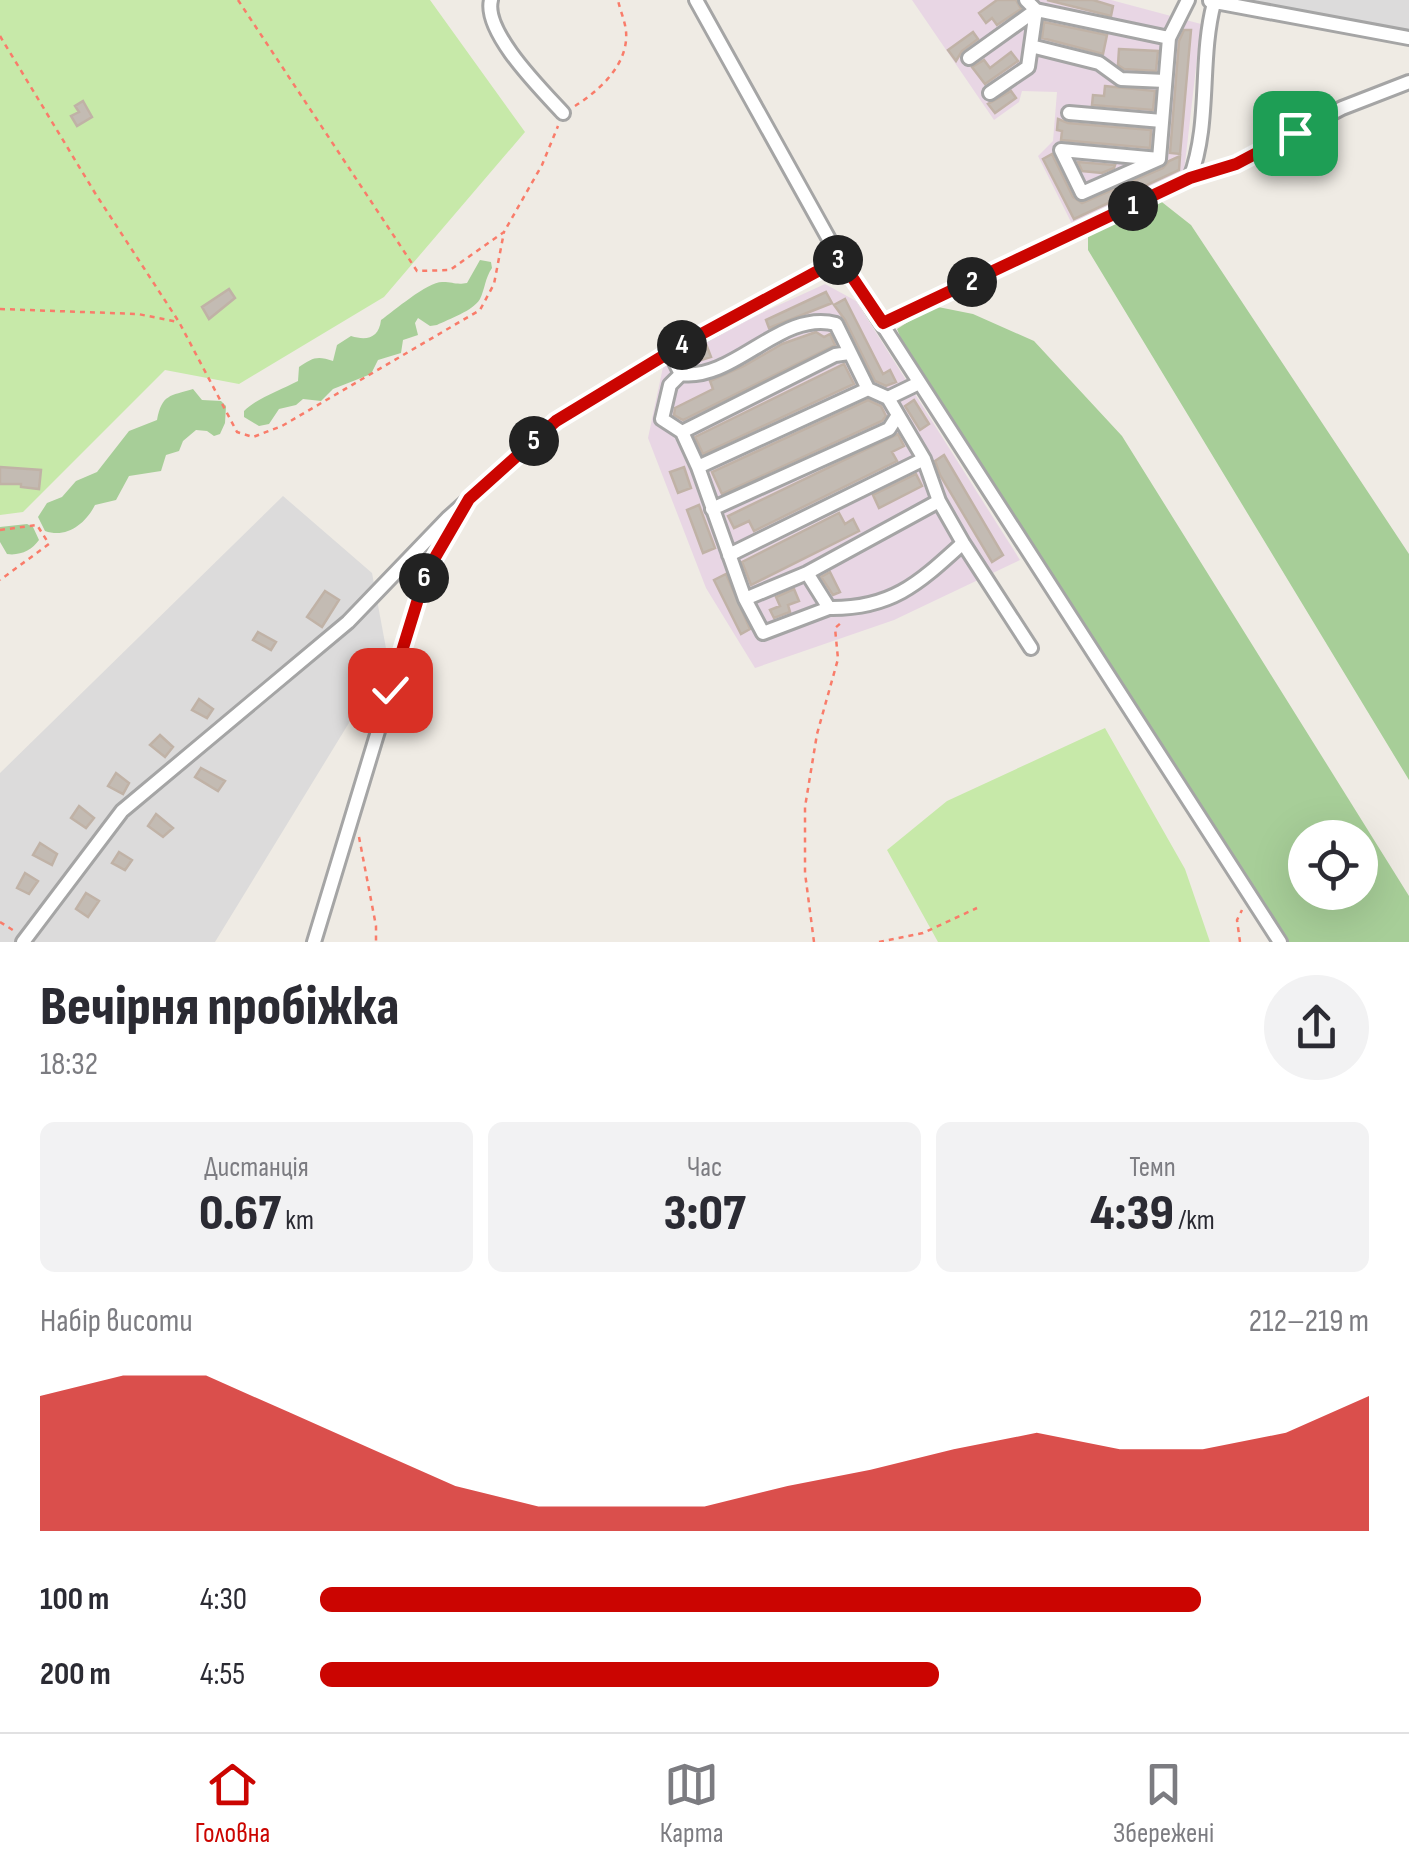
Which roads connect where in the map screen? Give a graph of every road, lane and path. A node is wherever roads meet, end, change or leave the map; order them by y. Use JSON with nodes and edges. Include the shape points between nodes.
{"nodes":[{"id":1,"x":238,"y":0,"type":"edge"},
{"id":2,"x":490,"y":0,"type":"edge"},
{"id":3,"x":618,"y":0,"type":"edge"},
{"id":4,"x":696,"y":0,"type":"edge"},
{"id":5,"x":1188,"y":0,"type":"edge"},
{"id":6,"x":1211,"y":1,"type":"edge"},
{"id":7,"x":1031,"y":5,"type":"edge"},
{"id":8,"x":0,"y":36,"type":"edge"},
{"id":9,"x":1169,"y":38,"type":"junction"},
{"id":10,"x":1409,"y":38,"type":"edge"},
{"id":11,"x":1031,"y":46,"type":"junction"},
{"id":12,"x":970,"y":58,"type":"dead end"},
{"id":13,"x":1165,"y":82,"type":"junction"},
{"id":14,"x":1409,"y":82,"type":"edge"},
{"id":15,"x":990,"y":93,"type":"dead end"},
{"id":16,"x":563,"y":113,"type":"junction"},
{"id":17,"x":1069,"y":113,"type":"dead end"},
{"id":18,"x":1162,"y":121,"type":"junction"},
{"id":19,"x":1160,"y":159,"type":"junction"},
{"id":20,"x":1190,"y":178,"type":"junction"},
{"id":21,"x":504,"y":232,"type":"junction"},
{"id":22,"x":840,"y":259,"type":"junction"},
{"id":23,"x":0,"y":309,"type":"edge"},
{"id":24,"x":179,"y":322,"type":"junction"},
{"id":25,"x":883,"y":323,"type":"junction"},
{"id":26,"x":670,"y":352,"type":"junction"},
{"id":27,"x":850,"y":353,"type":"junction"},
{"id":28,"x":680,"y":374,"type":"junction"},
{"id":29,"x":920,"y":384,"type":"junction"},
{"id":30,"x":868,"y":389,"type":"junction"},
{"id":31,"x":888,"y":398,"type":"junction"},
{"id":32,"x":898,"y":415,"type":"junction"},
{"id":33,"x":682,"y":432,"type":"junction"},
{"id":34,"x":924,"y":459,"type":"junction"},
{"id":35,"x":698,"y":467,"type":"junction"},
{"id":36,"x":469,"y":499,"type":"junction"},
{"id":37,"x":939,"y":501,"type":"junction"},
{"id":38,"x":712,"y":509,"type":"junction"},
{"id":39,"x":0,"y":530,"type":"edge"},
{"id":40,"x":963,"y":543,"type":"junction"},
{"id":41,"x":730,"y":555,"type":"junction"},
{"id":42,"x":807,"y":574,"type":"junction"},
{"id":43,"x":0,"y":580,"type":"edge"},
{"id":44,"x":746,"y":599,"type":"junction"},
{"id":45,"x":829,"y":608,"type":"junction"},
{"id":46,"x":858,"y":608,"type":"junction"},
{"id":47,"x":1031,"y":648,"type":"dead end"},
{"id":48,"x":354,"y":806,"type":"junction"},
{"id":49,"x":1250,"y":896,"type":"junction"},
{"id":50,"x":977,"y":908,"type":"dead end"},
{"id":51,"x":0,"y":922,"type":"edge"},
{"id":52,"x":24,"y":940,"type":"edge"},
{"id":53,"x":314,"y":942,"type":"edge"},
{"id":54,"x":376,"y":942,"type":"edge"},
{"id":55,"x":814,"y":942,"type":"edge"},
{"id":56,"x":880,"y":942,"type":"edge"},
{"id":57,"x":1240,"y":942,"type":"edge"},
{"id":58,"x":1280,"y":942,"type":"edge"}],
"edges":[{"from":1,"to":21,"type":"path","via":[[417,271],[450,270]]},
{"from":2,"to":16,"type":"street","via":[[488,10],[506,47]]},
{"from":3,"to":16,"type":"path","via":[[627,32],[620,65],[591,96]]},
{"from":4,"to":22,"type":"street"},
{"from":5,"to":9,"type":"street"},
{"from":6,"to":10,"type":"street"},
{"from":6,"to":20,"type":"street","via":[[1199,155]]},
{"from":7,"to":9,"type":"street"},
{"from":7,"to":11,"type":"street"},
{"from":7,"to":12,"type":"street"},
{"from":8,"to":24,"type":"path"},
{"from":9,"to":13,"type":"street"},
{"from":11,"to":13,"type":"street","via":[[1099,63],[1121,79]]},
{"from":11,"to":15,"type":"street","via":[[1028,68]]},
{"from":13,"to":18,"type":"street"},
{"from":14,"to":20,"type":"street","via":[[1342,108],[1236,164]]},
{"from":16,"to":21,"type":"path"},
{"from":17,"to":18,"type":"street"},
{"from":18,"to":19,"type":"street"},
{"from":19,"to":19,"type":"street","via":[[1082,193],[1061,150],[1081,152]]},
{"from":20,"to":25,"type":"street"},
{"from":21,"to":24,"type":"path","via":[[494,284],[480,310],[253,437],[237,432]]},
{"from":22,"to":25,"type":"street"},
{"from":22,"to":26,"type":"street"},
{"from":23,"to":24,"type":"path","via":[[138,314]]},
{"from":25,"to":29,"type":"street"},
{"from":26,"to":28,"type":"street"},
{"from":26,"to":36,"type":"street","via":[[556,421]]},
{"from":27,"to":28,"type":"street","via":[[836,324],[819,319],[700,376]]},
{"from":27,"to":30,"type":"street"},
{"from":27,"to":33,"type":"street","via":[[835,354]]},
{"from":28,"to":33,"type":"street","via":[[670,385],[662,419]]},
{"from":29,"to":31,"type":"street"},
{"from":29,"to":49,"type":"street"},
{"from":30,"to":31,"type":"street"},
{"from":30,"to":35,"type":"street"},
{"from":31,"to":32,"type":"street"},
{"from":32,"to":34,"type":"street"},
{"from":32,"to":38,"type":"street","via":[[889,429]]},
{"from":33,"to":35,"type":"street"},
{"from":34,"to":37,"type":"street"},
{"from":34,"to":41,"type":"street"},
{"from":35,"to":38,"type":"street"},
{"from":36,"to":48,"type":"street","via":[[426,573]]},
{"from":36,"to":52,"type":"street","via":[[348,622],[122,811]]},
{"from":37,"to":40,"type":"street"},
{"from":37,"to":42,"type":"street"},
{"from":38,"to":41,"type":"street"},
{"from":39,"to":43,"type":"path","via":[[37,525],[49,544]]},
{"from":40,"to":46,"type":"street","via":[[915,587]]},
{"from":40,"to":47,"type":"street"},
{"from":41,"to":44,"type":"street"},
{"from":42,"to":44,"type":"street"},
{"from":42,"to":45,"type":"street"},
{"from":44,"to":45,"type":"street","via":[[763,633]]},
{"from":45,"to":46,"type":"street"},
{"from":46,"to":55,"type":"path","via":[[835,628],[838,660],[816,734],[805,807]]},
{"from":48,"to":53,"type":"street"},
{"from":48,"to":54,"type":"path"},
{"from":49,"to":57,"type":"path","via":[[1237,920]]},
{"from":49,"to":58,"type":"street"},
{"from":50,"to":56,"type":"path","via":[[922,933]]},
{"from":51,"to":52,"type":"path"}]}
